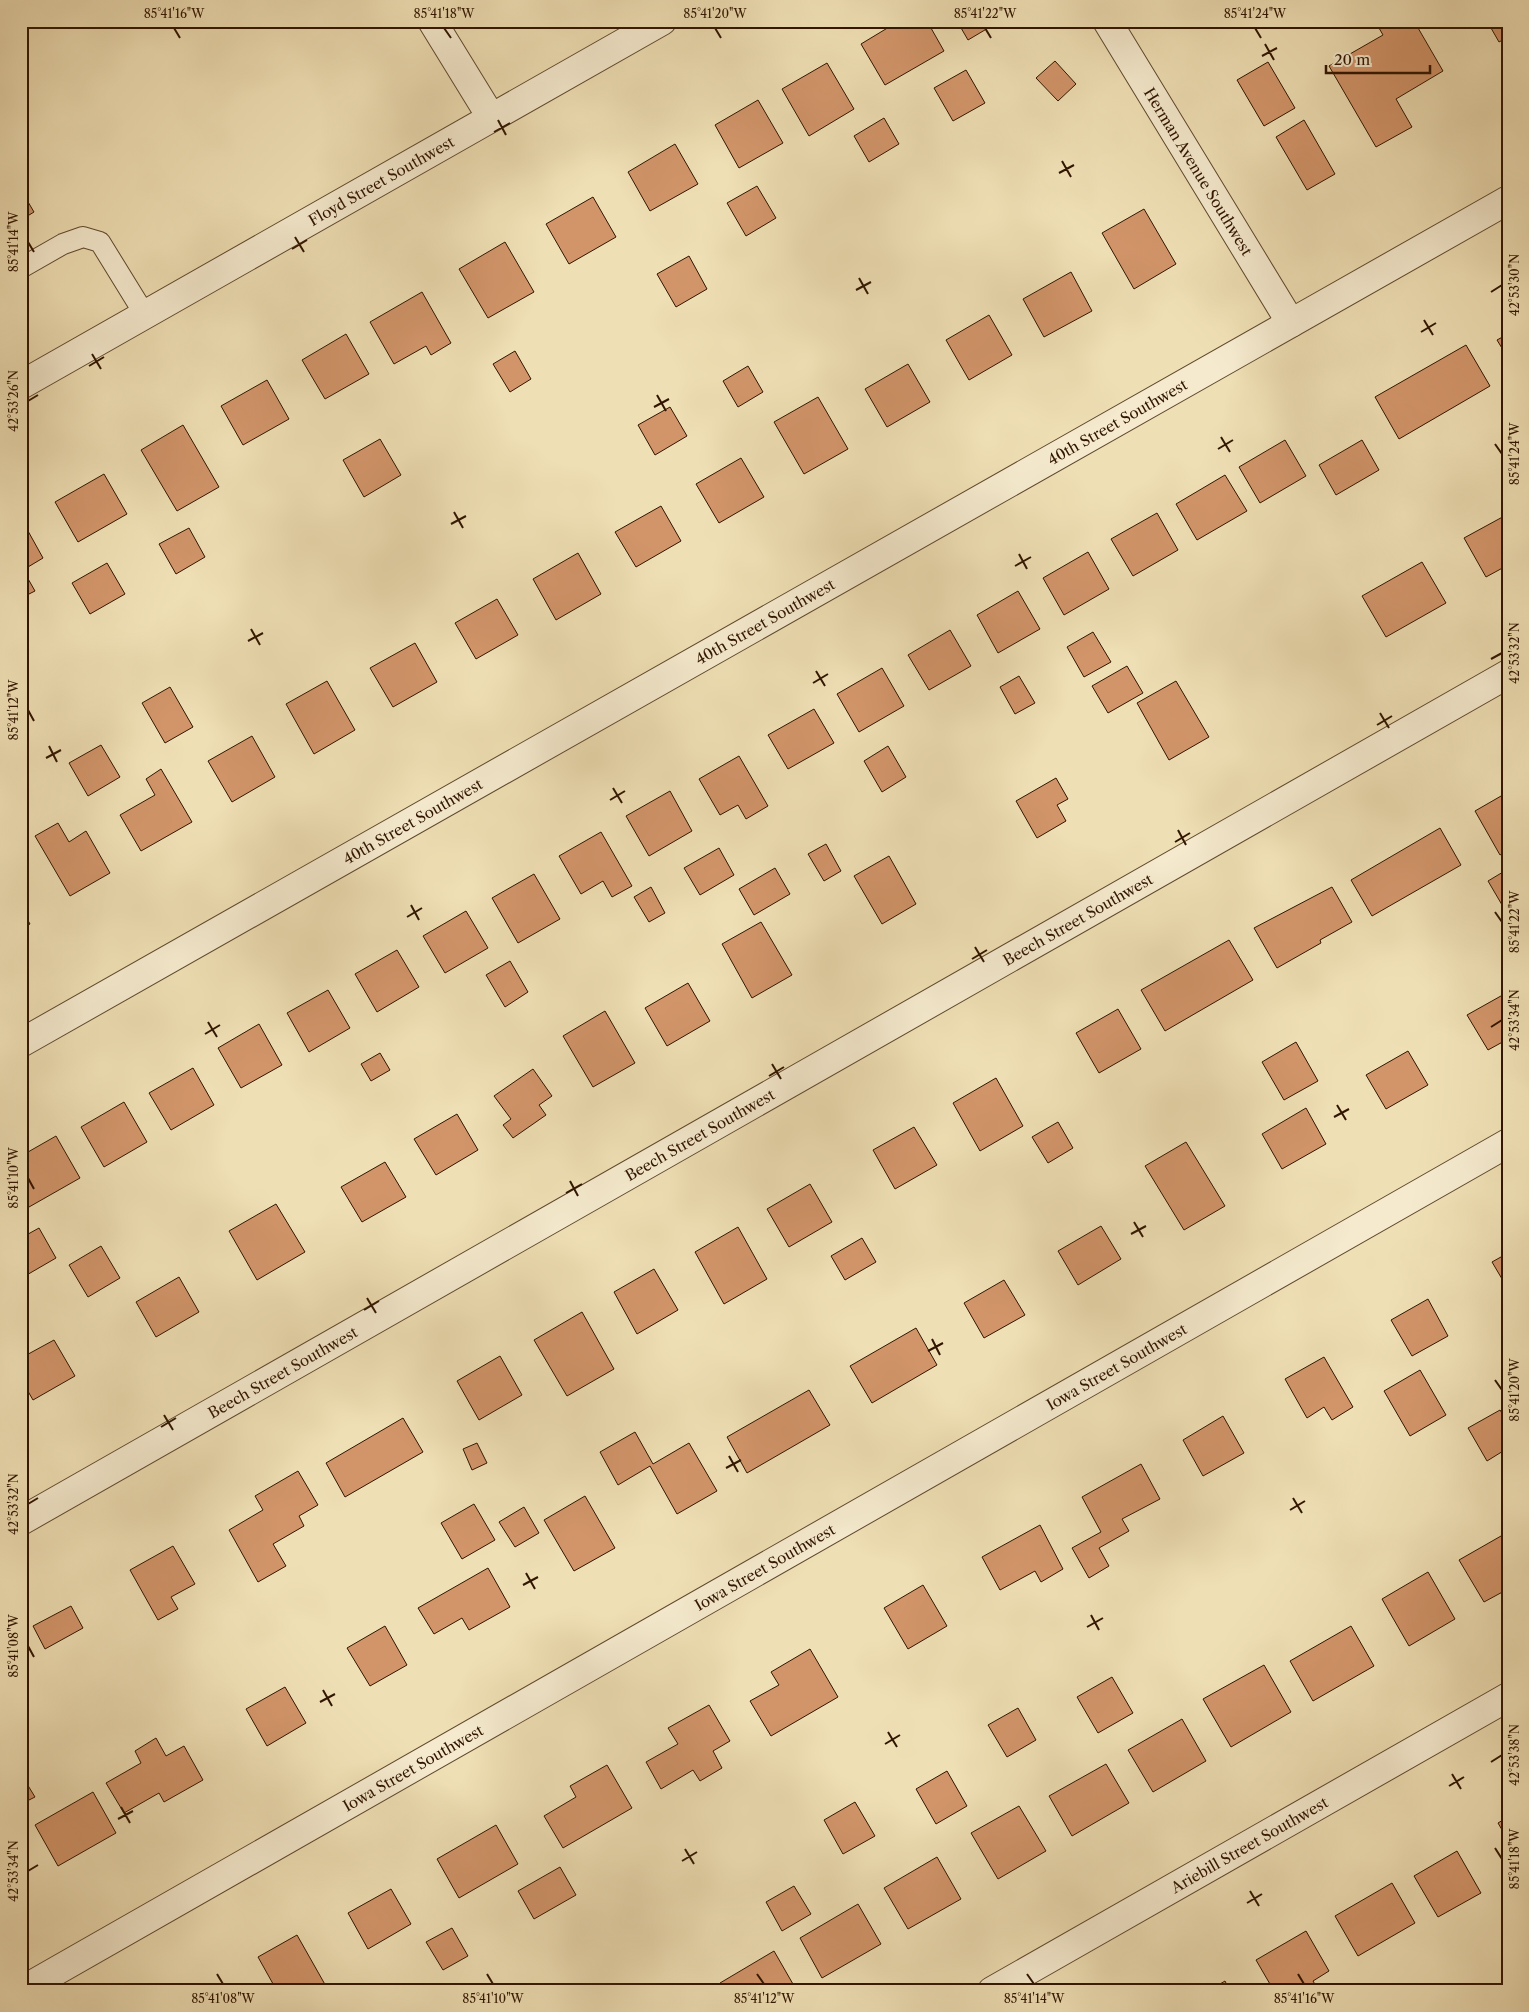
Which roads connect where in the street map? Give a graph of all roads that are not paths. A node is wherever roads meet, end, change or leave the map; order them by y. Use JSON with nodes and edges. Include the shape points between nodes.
{"nodes":[{"id":1,"x":432,"y":21,"type":"edge"},
{"id":2,"x":662,"y":21,"type":"edge"},
{"id":3,"x":1107,"y":21,"type":"edge"},
{"id":4,"x":491,"y":117,"type":"junction"},
{"id":5,"x":1508,"y":200,"type":"edge"},
{"id":6,"x":21,"y":268,"type":"edge"},
{"id":7,"x":144,"y":315,"type":"junction"},
{"id":8,"x":1291,"y":323,"type":"junction"},
{"id":9,"x":21,"y":385,"type":"edge"},
{"id":10,"x":1508,"y":674,"type":"edge"},
{"id":11,"x":21,"y":1043,"type":"edge"},
{"id":12,"x":1508,"y":1143,"type":"edge"},
{"id":13,"x":21,"y":1521,"type":"edge"},
{"id":14,"x":1508,"y":1697,"type":"edge"},
{"id":15,"x":21,"y":1991,"type":"edge"},
{"id":16,"x":992,"y":1991,"type":"edge"}],
"edges":[{"from":1,"to":4,"type":"street"},
{"from":2,"to":4,"type":"street","name":"Floyd Street Southwest"},
{"from":3,"to":8,"type":"street","name":"Herman Avenue Southwest"},
{"from":4,"to":7,"type":"street","name":"Floyd Street Southwest"},
{"from":5,"to":8,"type":"street","name":"40th Street Southwest"},
{"from":6,"to":7,"type":"lane","via":[[63,244],[83,237],[100,242]]},
{"from":7,"to":9,"type":"street","name":"Floyd Street Southwest"},
{"from":8,"to":11,"type":"street","name":"40th Street Southwest"},
{"from":10,"to":13,"type":"street","name":"Beech Street Southwest"},
{"from":12,"to":15,"type":"street","name":"Iowa Street Southwest"},
{"from":14,"to":16,"type":"street","name":"Ariebill Street Southwest"}]}
